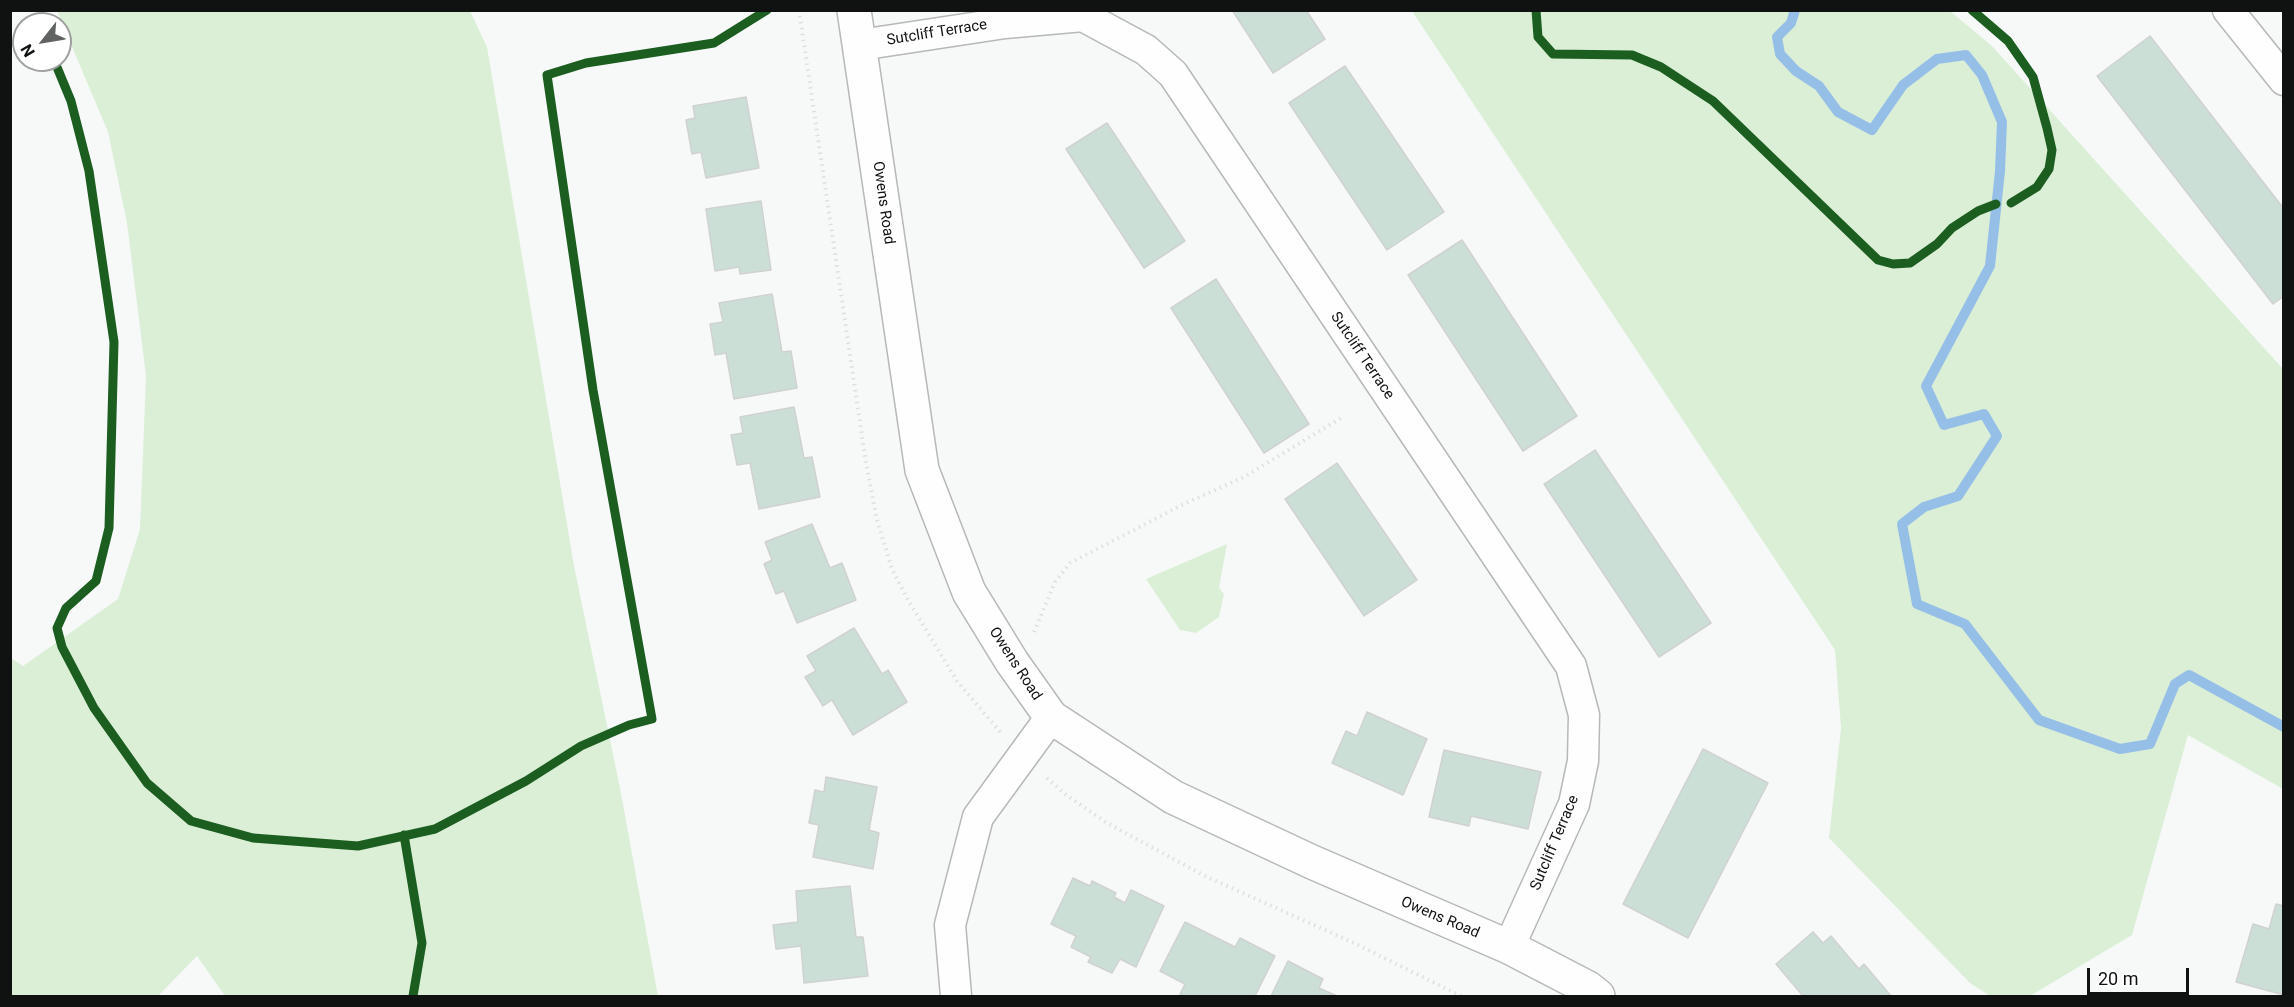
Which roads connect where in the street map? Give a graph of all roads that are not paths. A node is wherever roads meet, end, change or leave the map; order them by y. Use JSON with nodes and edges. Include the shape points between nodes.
{"nodes":[{"id":1,"x":854,"y":10,"type":"edge"},
{"id":2,"x":2228,"y":10,"type":"edge"},
{"id":3,"x":860,"y":45,"type":"junction"},
{"id":4,"x":2283,"y":80,"type":"edge"},
{"id":5,"x":1051,"y":717,"type":"junction"},
{"id":6,"x":1509,"y":947,"type":"junction"},
{"id":7,"x":956,"y":996,"type":"edge"},
{"id":8,"x":1598,"y":996,"type":"edge"}],
"edges":[{"from":1,"to":3,"type":"street","name":"Owens Road"},
{"from":2,"to":4,"type":"street"},
{"from":3,"to":5,"type":"street","name":"Owens Road","via":[[922,470],[969,592]]},
{"from":3,"to":6,"type":"street","name":"Sutcliff Terrace","via":[[1005,23],[1083,16],[1146,50],[1173,74],[1571,666],[1584,715],[1584,761],[1577,793]]},
{"from":5,"to":6,"type":"street","name":"Owens Road","via":[[1173,797]]},
{"from":5,"to":7,"type":"street","via":[[978,818],[950,925]]},
{"from":6,"to":8,"type":"street","name":"Owens Road"}]}
